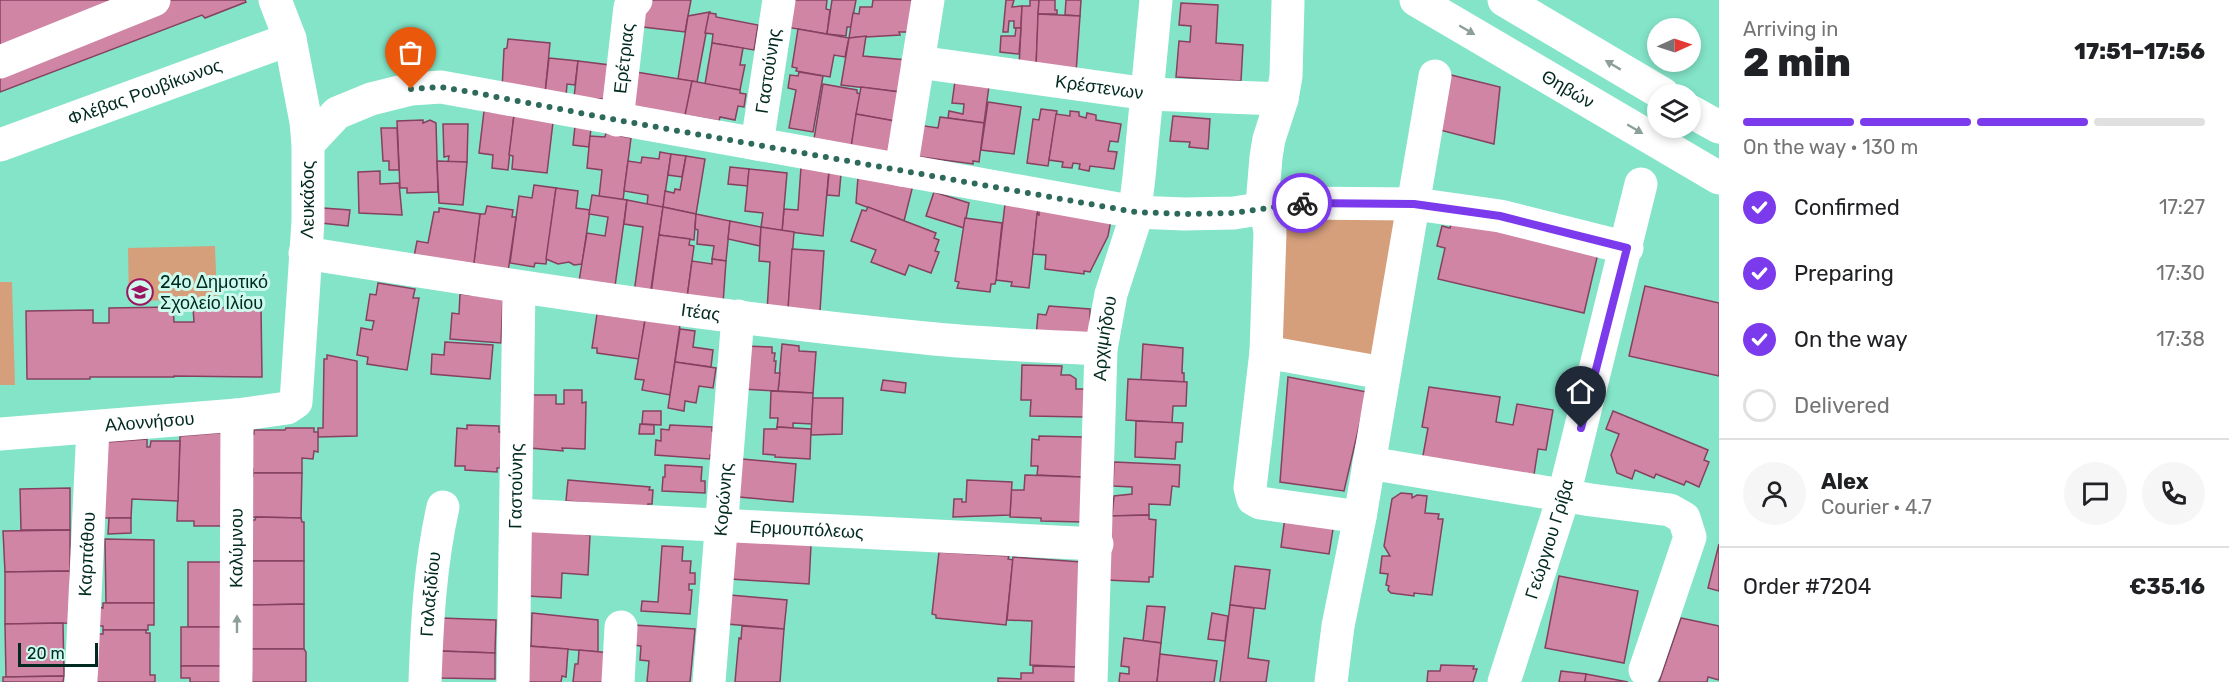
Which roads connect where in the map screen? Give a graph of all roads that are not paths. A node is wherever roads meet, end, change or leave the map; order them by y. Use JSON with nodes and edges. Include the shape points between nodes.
{"nodes":[{"id":1,"x":154,"y":0,"type":"edge"},
{"id":2,"x":275,"y":0,"type":"edge"},
{"id":3,"x":636,"y":0,"type":"edge"},
{"id":4,"x":779,"y":0,"type":"edge"},
{"id":5,"x":928,"y":0,"type":"edge"},
{"id":6,"x":1156,"y":0,"type":"edge"},
{"id":7,"x":1416,"y":0,"type":"edge"},
{"id":8,"x":1504,"y":0,"type":"edge"},
{"id":9,"x":1288,"y":2,"type":"dead end"},
{"id":10,"x":292,"y":54,"type":"junction"},
{"id":11,"x":0,"y":62,"type":"edge"},
{"id":12,"x":918,"y":62,"type":"junction"},
{"id":13,"x":1435,"y":76,"type":"dead end"},
{"id":14,"x":1647,"y":85,"type":"edge"},
{"id":15,"x":1148,"y":94,"type":"junction"},
{"id":16,"x":1282,"y":99,"type":"junction"},
{"id":17,"x":1701,"y":117,"type":"edge"},
{"id":18,"x":617,"y":120,"type":"junction"},
{"id":19,"x":1719,"y":127,"type":"edge"},
{"id":20,"x":307,"y":133,"type":"junction"},
{"id":21,"x":758,"y":144,"type":"junction"},
{"id":22,"x":0,"y":145,"type":"edge"},
{"id":23,"x":901,"y":170,"type":"junction"},
{"id":24,"x":1719,"y":178,"type":"edge"},
{"id":25,"x":1641,"y":184,"type":"dead end"},
{"id":26,"x":1414,"y":204,"type":"junction"},
{"id":27,"x":1266,"y":209,"type":"junction"},
{"id":28,"x":1135,"y":212,"type":"junction"},
{"id":29,"x":1627,"y":248,"type":"junction"},
{"id":30,"x":305,"y":254,"type":"junction"},
{"id":31,"x":519,"y":288,"type":"junction"},
{"id":32,"x":738,"y":316,"type":"junction"},
{"id":33,"x":1101,"y":350,"type":"junction"},
{"id":34,"x":1266,"y":352,"type":"junction"},
{"id":35,"x":1383,"y":373,"type":"junction"},
{"id":36,"x":296,"y":402,"type":"joint"},
{"id":37,"x":237,"y":415,"type":"junction"},
{"id":38,"x":93,"y":426,"type":"junction"},
{"id":39,"x":0,"y":434,"type":"edge"},
{"id":40,"x":1369,"y":463,"type":"junction"},
{"id":41,"x":1564,"y":495,"type":"junction"},
{"id":42,"x":443,"y":507,"type":"dead end"},
{"id":43,"x":516,"y":515,"type":"junction"},
{"id":44,"x":1360,"y":517,"type":"junction"},
{"id":45,"x":722,"y":525,"type":"junction"},
{"id":46,"x":1096,"y":544,"type":"junction"},
{"id":47,"x":621,"y":627,"type":"dead end"},
{"id":48,"x":1645,"y":670,"type":"dead end"},
{"id":49,"x":81,"y":682,"type":"edge"},
{"id":50,"x":236,"y":682,"type":"edge"},
{"id":51,"x":425,"y":682,"type":"edge"},
{"id":52,"x":513,"y":682,"type":"edge"},
{"id":53,"x":618,"y":682,"type":"edge"},
{"id":54,"x":709,"y":682,"type":"edge"},
{"id":55,"x":1091,"y":682,"type":"edge"},
{"id":56,"x":1331,"y":682,"type":"edge"},
{"id":57,"x":1504,"y":682,"type":"edge"}],
"edges":[{"from":1,"to":11,"type":"street"},
{"from":2,"to":10,"type":"street","name":"Λευκάδος"},
{"from":3,"to":18,"type":"street","name":"Ερέτριας","via":[[630,7]]},
{"from":4,"to":21,"type":"street","name":"Γαστούνης"},
{"from":5,"to":12,"type":"street"},
{"from":6,"to":15,"type":"street","name":"Αρχιμήδου"},
{"from":7,"to":24,"type":"street","name":"Θηβών","one_way":true},
{"from":14,"to":8,"type":"street","one_way":true},
{"from":9,"to":16,"type":"street"},
{"from":10,"to":20,"type":"street","name":"Λευκάδος"},
{"from":10,"to":22,"type":"street","name":"Φλέβας Ρουβίκωνος"},
{"from":12,"to":15,"type":"street","name":"Κρέστενων"},
{"from":12,"to":23,"type":"street"},
{"from":13,"to":26,"type":"street"},
{"from":15,"to":16,"type":"street","name":"Κρέστενων"},
{"from":15,"to":28,"type":"street","name":"Αρχιμήδου"},
{"from":16,"to":27,"type":"street","via":[[1266,157]]},
{"from":17,"to":19,"type":"street"},
{"from":18,"to":20,"type":"street","via":[[441,87],[411,89],[371,99],[337,113]]},
{"from":18,"to":21,"type":"street"},
{"from":20,"to":30,"type":"street","name":"Λευκάδος"},
{"from":21,"to":23,"type":"street"},
{"from":23,"to":28,"type":"street"},
{"from":25,"to":29,"type":"street","name":"Γεώργιου Γρίβα"},
{"from":26,"to":27,"type":"street","via":[[1296,203]]},
{"from":26,"to":29,"type":"street","via":[[1500,216]]},
{"from":26,"to":35,"type":"street"},
{"from":27,"to":28,"type":"street","via":[[1211,214]]},
{"from":27,"to":34,"type":"street","via":[[1270,232]]},
{"from":28,"to":33,"type":"street","name":"Αρχιμήδου","via":[[1111,294]]},
{"from":29,"to":41,"type":"street","name":"Γεώργιου Γρίβα"},
{"from":30,"to":31,"type":"street","name":"Ιτέας"},
{"from":30,"to":36,"type":"street","name":"Λευκάδος"},
{"from":31,"to":32,"type":"street","name":"Ιτέας"},
{"from":31,"to":43,"type":"street","name":"Γαστούνης"},
{"from":32,"to":33,"type":"street","name":"Ιτέας","via":[[926,339]]},
{"from":32,"to":45,"type":"street","name":"Κορώνης"},
{"from":33,"to":46,"type":"street","name":"Αρχιμήδου"},
{"from":34,"to":35,"type":"street"},
{"from":34,"to":44,"type":"street","via":[[1250,488],[1253,499]]},
{"from":35,"to":40,"type":"street"},
{"from":36,"to":37,"type":"street","name":"Αλοννήσου","via":[[287,408]]},
{"from":37,"to":38,"type":"street","name":"Αλοννήσου"},
{"from":50,"to":37,"type":"street","name":"Καλύμνου","one_way":true},
{"from":38,"to":39,"type":"street","name":"Αλοννήσου"},
{"from":38,"to":49,"type":"street","name":"Καρπάθου"},
{"from":40,"to":41,"type":"street"},
{"from":40,"to":44,"type":"street"},
{"from":41,"to":48,"type":"street","via":[[1670,510],[1684,518],[1690,537]]},
{"from":41,"to":57,"type":"street","name":"Γεώργιου Γρίβα"},
{"from":42,"to":51,"type":"street","name":"Γαλαξιδίου","via":[[427,612]]},
{"from":43,"to":45,"type":"street","name":"Ερμουπόλεως"},
{"from":43,"to":52,"type":"street","name":"Γαστούνης"},
{"from":44,"to":56,"type":"street"},
{"from":45,"to":46,"type":"street","name":"Ερμουπόλεως"},
{"from":45,"to":54,"type":"street","name":"Κορώνης"},
{"from":46,"to":55,"type":"street","name":"Αρχιμήδου"},
{"from":47,"to":53,"type":"street"}]}
